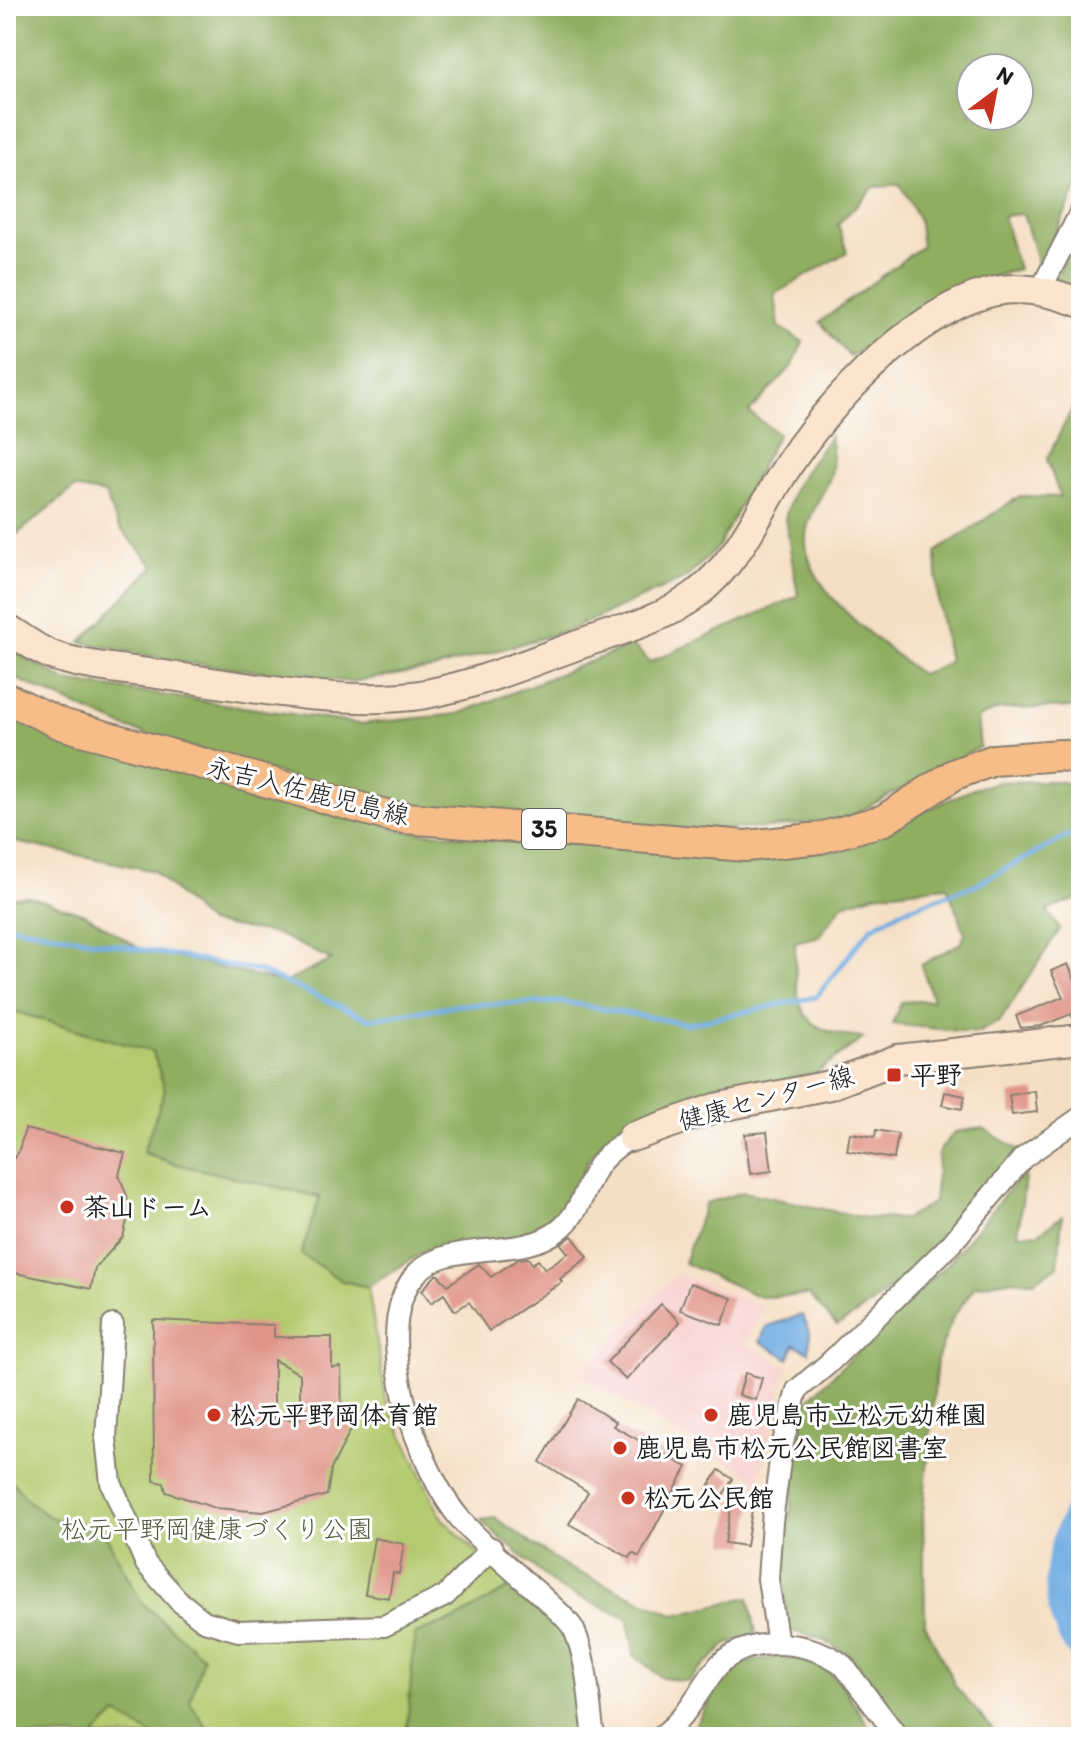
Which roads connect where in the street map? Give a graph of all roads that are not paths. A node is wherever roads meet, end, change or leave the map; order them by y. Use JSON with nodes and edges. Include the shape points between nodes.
{"nodes":[{"id":1,"x":1081,"y":211,"type":"edge"},
{"id":2,"x":1040,"y":291,"type":"junction"},
{"id":3,"x":1081,"y":303,"type":"edge"},
{"id":4,"x":6,"y":628,"type":"edge"},
{"id":5,"x":6,"y":698,"type":"edge"},
{"id":6,"x":1081,"y":759,"type":"edge"},
{"id":7,"x":1081,"y":1039,"type":"edge"},
{"id":8,"x":1081,"y":1117,"type":"edge"},
{"id":9,"x":632,"y":1137,"type":"joint"},
{"id":10,"x":113,"y":1325,"type":"dead end"},
{"id":11,"x":492,"y":1548,"type":"junction"},
{"id":12,"x":778,"y":1644,"type":"junction"},
{"id":13,"x":594,"y":1737,"type":"edge"},
{"id":14,"x":660,"y":1737,"type":"edge"},
{"id":15,"x":898,"y":1737,"type":"edge"}],
"edges":[{"from":1,"to":2,"type":"street"},
{"from":2,"to":3,"type":"street"},
{"from":2,"to":4,"type":"street","via":[[1012,289],[954,309],[874,362],[810,433],[723,571],[692,597],[636,624],[489,677],[424,694],[299,694],[52,656]]},
{"from":5,"to":6,"type":"main road","name":"永吉入佐鹿児島線","number":"35","via":[[61,724],[393,817],[746,846],[820,838],[884,820],[955,774],[994,760],[1060,755]]},
{"from":7,"to":9,"type":"street","name":"健康センター線","via":[[898,1059],[830,1085],[715,1108]]},
{"from":8,"to":12,"type":"street","via":[[1023,1158],[951,1244],[797,1390],[782,1446],[768,1579]]},
{"from":9,"to":11,"type":"street","name":"健康センター線","via":[[597,1167],[576,1212],[559,1230],[538,1242],[431,1261],[416,1273],[397,1311],[394,1336],[423,1453],[462,1520]]},
{"from":10,"to":11,"type":"street","via":[[106,1438],[111,1483],[146,1564],[204,1621],[238,1631],[384,1626],[445,1596]]},
{"from":11,"to":13,"type":"street","name":"健康センター線","via":[[573,1629]]},
{"from":12,"to":14,"type":"street","via":[[729,1656],[680,1723]]},
{"from":12,"to":15,"type":"street","via":[[833,1657]]}]}
